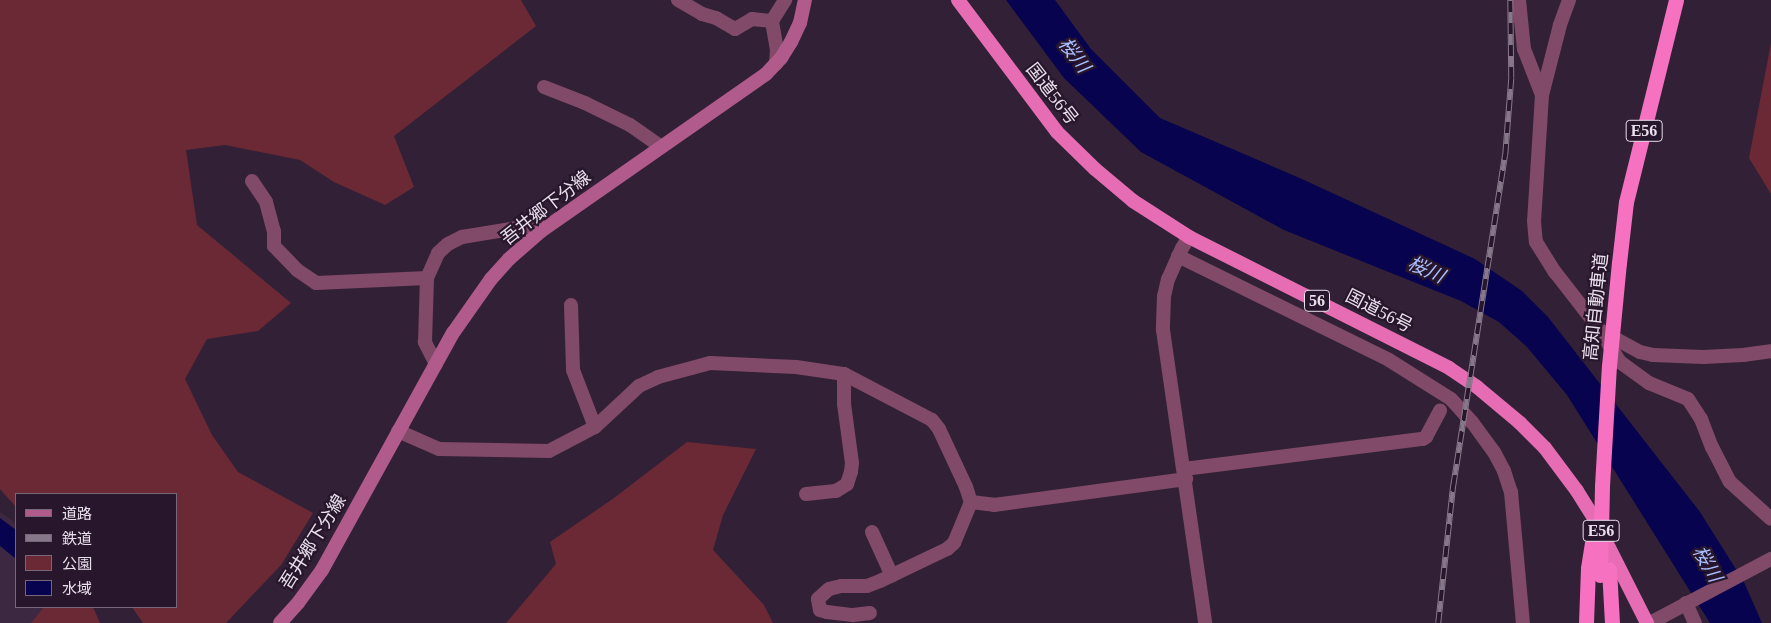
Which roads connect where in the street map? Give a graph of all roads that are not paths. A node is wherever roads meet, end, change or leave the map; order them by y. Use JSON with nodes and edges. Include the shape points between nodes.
{"nodes":[{"id":1,"x":678,"y":0,"type":"edge"},
{"id":2,"x":785,"y":0,"type":"edge"},
{"id":3,"x":805,"y":0,"type":"edge"},
{"id":4,"x":958,"y":0,"type":"edge"},
{"id":5,"x":1519,"y":0,"type":"edge"},
{"id":6,"x":1570,"y":0,"type":"edge"},
{"id":7,"x":1676,"y":0,"type":"edge"},
{"id":8,"x":772,"y":21,"type":"junction"},
{"id":9,"x":776,"y":64,"type":"junction"},
{"id":10,"x":544,"y":87,"type":"dead end"},
{"id":11,"x":1542,"y":94,"type":"junction"},
{"id":12,"x":660,"y":146,"type":"junction"},
{"id":13,"x":252,"y":181,"type":"dead end"},
{"id":14,"x":541,"y":231,"type":"junction"},
{"id":15,"x":1189,"y":238,"type":"junction"},
{"id":16,"x":1178,"y":256,"type":"junction"},
{"id":17,"x":427,"y":278,"type":"junction"},
{"id":18,"x":571,"y":305,"type":"dead end"},
{"id":19,"x":1595,"y":324,"type":"junction"},
{"id":20,"x":1771,"y":351,"type":"edge"},
{"id":21,"x":436,"y":364,"type":"junction"},
{"id":22,"x":844,"y":374,"type":"junction"},
{"id":23,"x":1440,"y":411,"type":"dead end"},
{"id":24,"x":595,"y":428,"type":"junction"},
{"id":25,"x":398,"y":431,"type":"junction"},
{"id":26,"x":1185,"y":474,"type":"junction"},
{"id":27,"x":806,"y":494,"type":"dead end"},
{"id":28,"x":971,"y":502,"type":"junction"},
{"id":29,"x":1771,"y":518,"type":"edge"},
{"id":30,"x":872,"y":532,"type":"dead end"},
{"id":31,"x":1771,"y":559,"type":"edge"},
{"id":32,"x":1599,"y":571,"type":"junction"},
{"id":33,"x":892,"y":576,"type":"junction"},
{"id":34,"x":1687,"y":602,"type":"junction"},
{"id":35,"x":870,"y":613,"type":"dead end"},
{"id":36,"x":280,"y":623,"type":"edge"},
{"id":37,"x":1205,"y":623,"type":"edge"},
{"id":38,"x":1523,"y":623,"type":"edge"},
{"id":39,"x":1586,"y":623,"type":"edge"},
{"id":40,"x":1601,"y":623,"type":"edge"},
{"id":41,"x":1612,"y":623,"type":"edge"},
{"id":42,"x":1649,"y":623,"type":"edge"},
{"id":43,"x":1695,"y":623,"type":"edge"}],
"edges":[{"from":1,"to":8,"type":"street","via":[[735,28],[752,19]]},
{"from":2,"to":8,"type":"street"},
{"from":3,"to":9,"type":"main road","name":"吾井郷下分線","via":[[800,23]]},
{"from":4,"to":15,"type":"highway","name":"国道56号","number":"56","via":[[1057,132],[1133,201]]},
{"from":5,"to":11,"type":"street","via":[[1524,49]]},
{"from":6,"to":11,"type":"street"},
{"from":7,"to":32,"type":"highway","name":"高知自動車道","number":"E56","bridge":true,"via":[[1626,202],[1609,366]]},
{"from":8,"to":9,"type":"street"},
{"from":9,"to":12,"type":"main road","name":"吾井郷下分線"},
{"from":10,"to":12,"type":"street","via":[[630,125]]},
{"from":11,"to":19,"type":"street","via":[[1534,220],[1536,242]]},
{"from":12,"to":14,"type":"main road","name":"吾井郷下分線"},
{"from":13,"to":17,"type":"street","via":[[266,202],[274,231],[274,246],[297,270],[316,283]]},
{"from":14,"to":17,"type":"street","via":[[536,225],[462,237],[438,253]]},
{"from":14,"to":21,"type":"main road","name":"吾井郷下分線","via":[[491,279],[463,316]]},
{"from":15,"to":16,"type":"street"},
{"from":15,"to":42,"type":"highway","name":"国道56号","number":"56","via":[[1449,368],[1500,406],[1545,448],[1577,491]]},
{"from":16,"to":26,"type":"street","via":[[1164,296],[1163,330]]},
{"from":16,"to":38,"type":"street","via":[[1389,360],[1451,399],[1479,430],[1504,471],[1511,492]]},
{"from":17,"to":21,"type":"street","via":[[425,342]]},
{"from":18,"to":24,"type":"street","via":[[573,370]]},
{"from":19,"to":20,"type":"street","via":[[1601,331],[1636,350],[1653,355],[1726,356]]},
{"from":19,"to":29,"type":"street","via":[[1620,362],[1649,383],[1688,399],[1701,419],[1730,482]]},
{"from":21,"to":25,"type":"main road","name":"吾井郷下分線"},
{"from":22,"to":24,"type":"street","via":[[796,367],[710,363],[658,377],[639,386]]},
{"from":22,"to":27,"type":"street","via":[[851,472],[847,484],[836,491]]},
{"from":22,"to":28,"type":"street","via":[[932,420]]},
{"from":23,"to":26,"type":"street","via":[[1422,439]]},
{"from":24,"to":25,"type":"street","via":[[550,451],[531,452],[439,450]]},
{"from":25,"to":36,"type":"main road","name":"吾井郷下分線","via":[[322,570]]},
{"from":26,"to":28,"type":"street","via":[[994,505]]},
{"from":26,"to":37,"type":"street"},
{"from":28,"to":33,"type":"street","via":[[954,543],[948,549]]},
{"from":30,"to":33,"type":"street"},
{"from":31,"to":34,"type":"street"},
{"from":32,"to":39,"type":"highway"},
{"from":32,"to":40,"type":"highway"},
{"from":32,"to":41,"type":"highway"},
{"from":33,"to":35,"type":"street","via":[[867,586],[829,589],[818,600],[820,610],[827,612]]},
{"from":34,"to":42,"type":"street"},
{"from":34,"to":43,"type":"street"}]}
